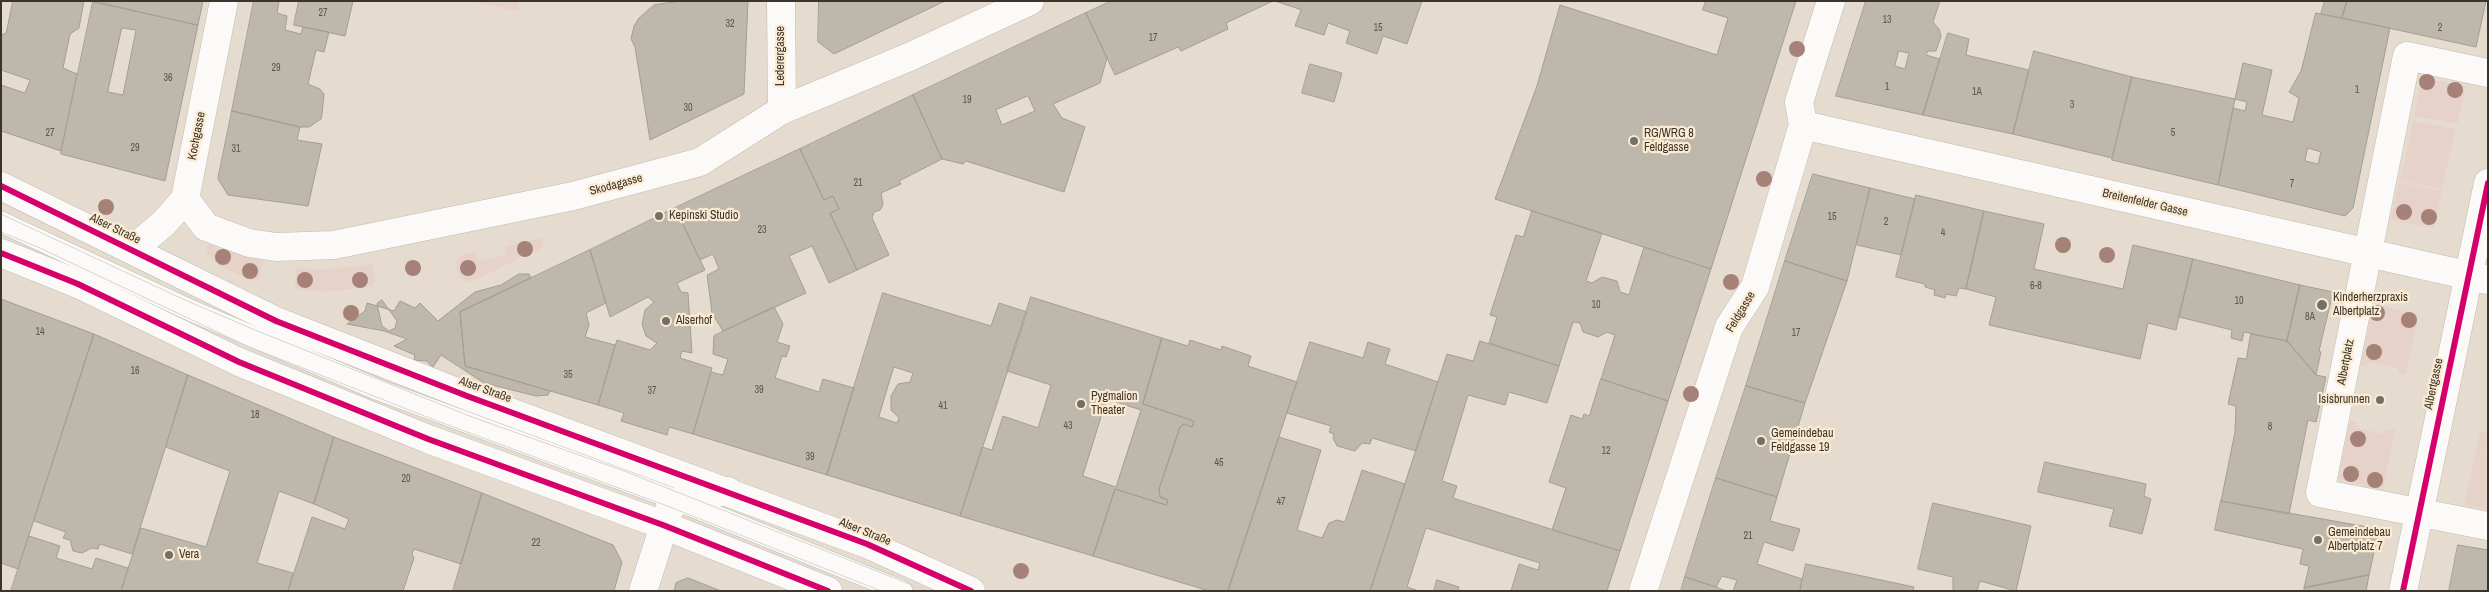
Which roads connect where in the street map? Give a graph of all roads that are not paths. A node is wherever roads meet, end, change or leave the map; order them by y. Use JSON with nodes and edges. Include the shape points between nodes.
{"nodes":[{"id":1,"x":224,"y":1,"type":"edge"},
{"id":2,"x":781,"y":1,"type":"edge"},
{"id":3,"x":1030,"y":1,"type":"edge"},
{"id":4,"x":1831,"y":1,"type":"edge"},
{"id":5,"x":2488,"y":73,"type":"edge"},
{"id":6,"x":782,"y":110,"type":"junction"},
{"id":7,"x":1803,"y":125,"type":"junction"},
{"id":8,"x":2488,"y":183,"type":"edge"},
{"id":9,"x":1,"y":186,"type":"edge"},
{"id":10,"x":185,"y":199,"type":"junction"},
{"id":11,"x":1,"y":222,"type":"edge"},
{"id":12,"x":133,"y":249,"type":"junction"},
{"id":13,"x":1,"y":253,"type":"edge"},
{"id":14,"x":2368,"y":254,"type":"junction"},
{"id":15,"x":2478,"y":278,"type":"edge"},
{"id":16,"x":728,"y":491,"type":"junction"},
{"id":17,"x":679,"y":501,"type":"junction"},
{"id":18,"x":2418,"y":514,"type":"junction"},
{"id":19,"x":663,"y":525,"type":"junction"},
{"id":20,"x":2488,"y":526,"type":"edge"},
{"id":21,"x":643,"y":591,"type":"edge"},
{"id":22,"x":828,"y":591,"type":"edge"},
{"id":23,"x":902,"y":591,"type":"edge"},
{"id":24,"x":971,"y":591,"type":"edge"},
{"id":25,"x":1643,"y":591,"type":"edge"},
{"id":26,"x":2403,"y":591,"type":"edge"}],
"edges":[{"from":1,"to":10,"type":"street","name":"Kochgasse"},
{"from":2,"to":6,"type":"street","name":"Lederergasse"},
{"from":3,"to":6,"type":"street","name":"Skodagasse","via":[[909,57]]},
{"from":4,"to":7,"type":"street","name":"Feldgasse","via":[[1800,102]]},
{"from":5,"to":14,"type":"street","name":"Albertplatz","via":[[2408,56]]},
{"from":6,"to":10,"type":"street","name":"Skodagasse","via":[[700,162],[573,196],[334,245],[276,247],[249,243],[206,227]]},
{"from":7,"to":14,"type":"street","name":"Breitenfelder Gasse"},
{"from":7,"to":25,"type":"street","name":"Feldgasse","via":[[1755,287],[1729,327]]},
{"from":8,"to":15,"type":"street","name":"Albertgasse"},
{"from":9,"to":12,"type":"street","name":"Alser Straße"},
{"from":10,"to":12,"type":"street","via":[[164,223]]},
{"from":11,"to":17,"type":"lane","via":[[251,337],[379,390]]},
{"from":12,"to":16,"type":"street","name":"Alser Straße","via":[[276,321],[467,396]]},
{"from":13,"to":19,"type":"street","via":[[78,284],[239,362],[428,439]]},
{"from":14,"to":15,"type":"street","name":"Breitenfelder Gasse"},
{"from":14,"to":18,"type":"street","name":"Albertplatz","via":[[2320,493]]},
{"from":15,"to":18,"type":"street","name":"Albertgasse"},
{"from":16,"to":17,"type":"street","via":[[686,496]]},
{"from":16,"to":24,"type":"street","name":"Alser Straße","via":[[867,544]]},
{"from":17,"to":19,"type":"street","via":[[670,507]]},
{"from":17,"to":23,"type":"lane"},
{"from":18,"to":20,"type":"street","name":"Albertplatz"},
{"from":18,"to":26,"type":"street","name":"Albertgasse"},
{"from":19,"to":21,"type":"street"},
{"from":19,"to":22,"type":"street"}]}
